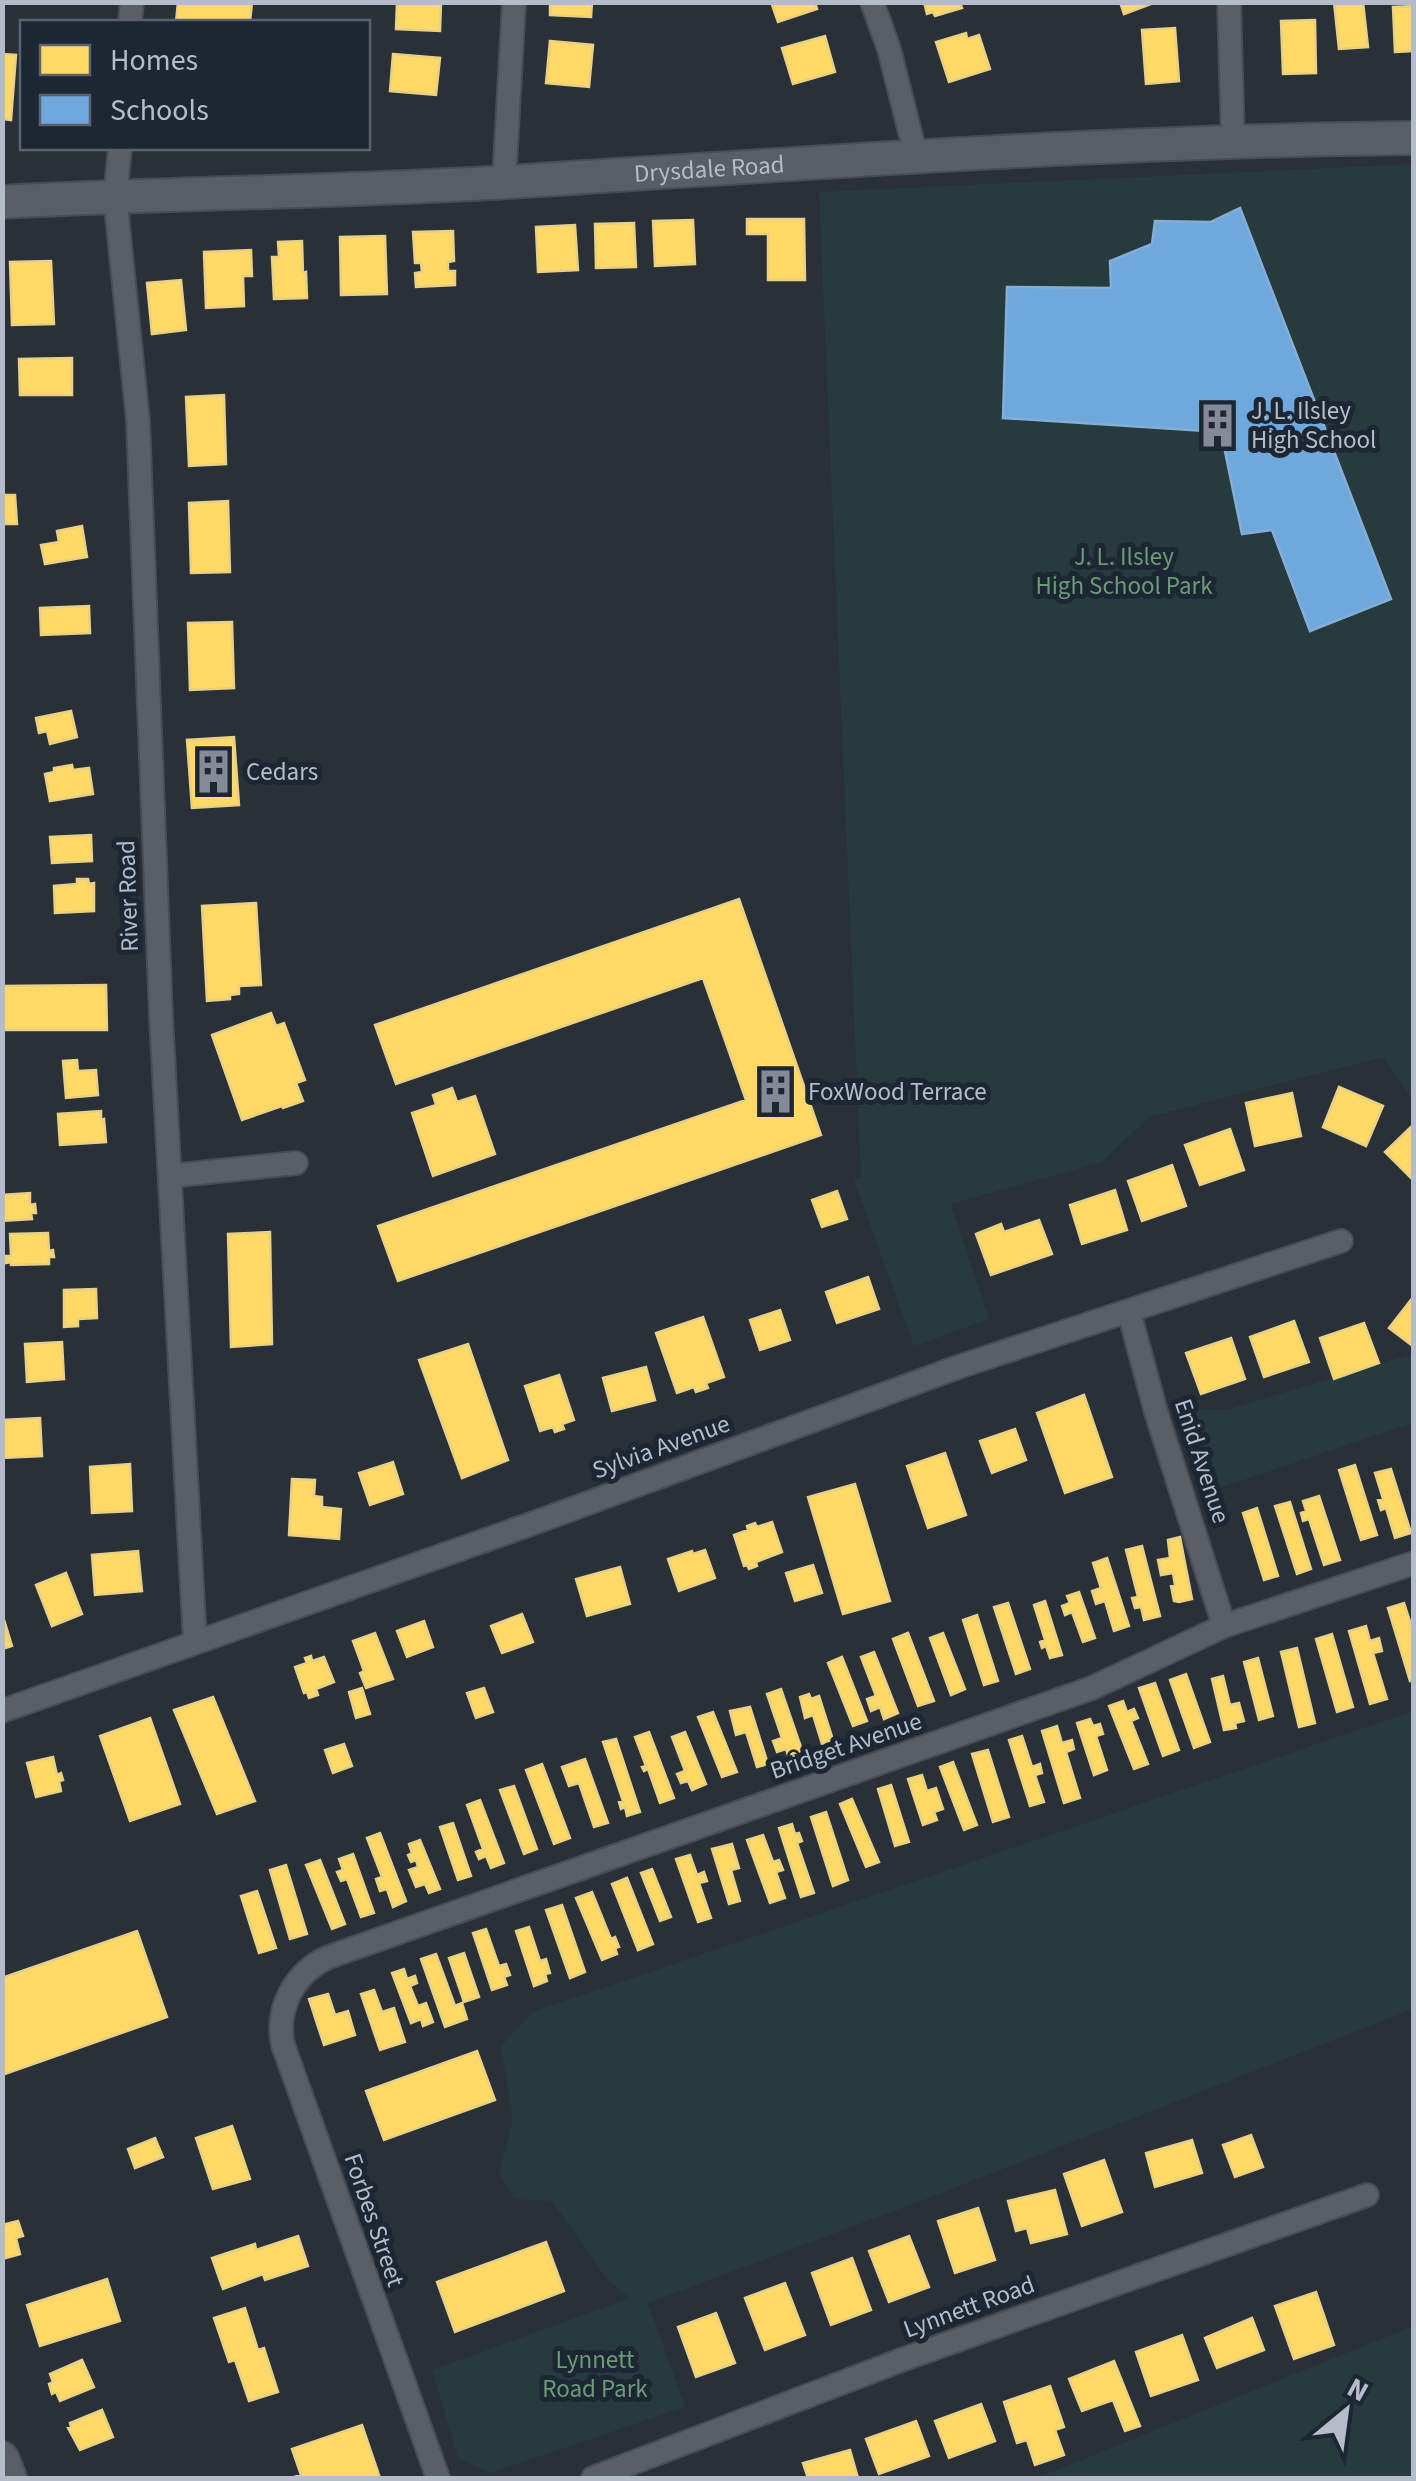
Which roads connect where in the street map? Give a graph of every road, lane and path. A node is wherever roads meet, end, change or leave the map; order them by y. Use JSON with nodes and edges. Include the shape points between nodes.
{"nodes":[{"id":1,"x":514,"y":2,"type":"edge"},
{"id":2,"x":872,"y":2,"type":"edge"},
{"id":3,"x":1229,"y":2,"type":"edge"},
{"id":4,"x":1414,"y":138,"type":"edge"},
{"id":5,"x":1233,"y":142,"type":"junction"},
{"id":6,"x":120,"y":150,"type":"edge"},
{"id":7,"x":916,"y":156,"type":"junction"},
{"id":8,"x":504,"y":182,"type":"junction"},
{"id":9,"x":115,"y":196,"type":"junction"},
{"id":10,"x":2,"y":202,"type":"edge"},
{"id":11,"x":296,"y":1163,"type":"dead end"},
{"id":12,"x":170,"y":1176,"type":"junction"},
{"id":13,"x":1341,"y":1241,"type":"dead end"},
{"id":14,"x":1130,"y":1312,"type":"junction"},
{"id":15,"x":1414,"y":1563,"type":"edge"},
{"id":16,"x":1224,"y":1626,"type":"junction"},
{"id":17,"x":194,"y":1642,"type":"junction"},
{"id":18,"x":2,"y":1711,"type":"edge"},
{"id":19,"x":299,"y":1980,"type":"joint"},
{"id":20,"x":1367,"y":2195,"type":"dead end"},
{"id":21,"x":2,"y":2458,"type":"edge"},
{"id":22,"x":10,"y":2478,"type":"edge"},
{"id":23,"x":438,"y":2478,"type":"edge"},
{"id":24,"x":593,"y":2478,"type":"edge"}],
"edges":[{"from":1,"to":8,"type":"street"},
{"from":2,"to":7,"type":"street"},
{"from":3,"to":5,"type":"street"},
{"from":4,"to":5,"type":"street","name":"Drysdale Road"},
{"from":5,"to":7,"type":"street","name":"Drysdale Road"},
{"from":6,"to":9,"type":"street","name":"River Road"},
{"from":7,"to":8,"type":"street","name":"Drysdale Road"},
{"from":8,"to":9,"type":"street","name":"Drysdale Road"},
{"from":9,"to":10,"type":"street","name":"Drysdale Road"},
{"from":9,"to":12,"type":"street","name":"River Road","via":[[138,421]]},
{"from":11,"to":12,"type":"street"},
{"from":12,"to":17,"type":"street","name":"River Road"},
{"from":13,"to":14,"type":"street","name":"Sylvia Avenue"},
{"from":14,"to":16,"type":"street","name":"Enid Avenue"},
{"from":14,"to":17,"type":"street","name":"Sylvia Avenue","via":[[961,1366]]},
{"from":15,"to":16,"type":"street","name":"Bridget Avenue"},
{"from":16,"to":19,"type":"street","name":"Bridget Avenue","via":[[1092,1688],[329,1957]]},
{"from":17,"to":18,"type":"street","name":"Sylvia Avenue"},
{"from":19,"to":23,"type":"street","name":"Forbes Street","via":[[283,2010],[283,2045]]},
{"from":20,"to":24,"type":"street","name":"Lynnett Road"},
{"from":21,"to":22,"type":"street"}]}
